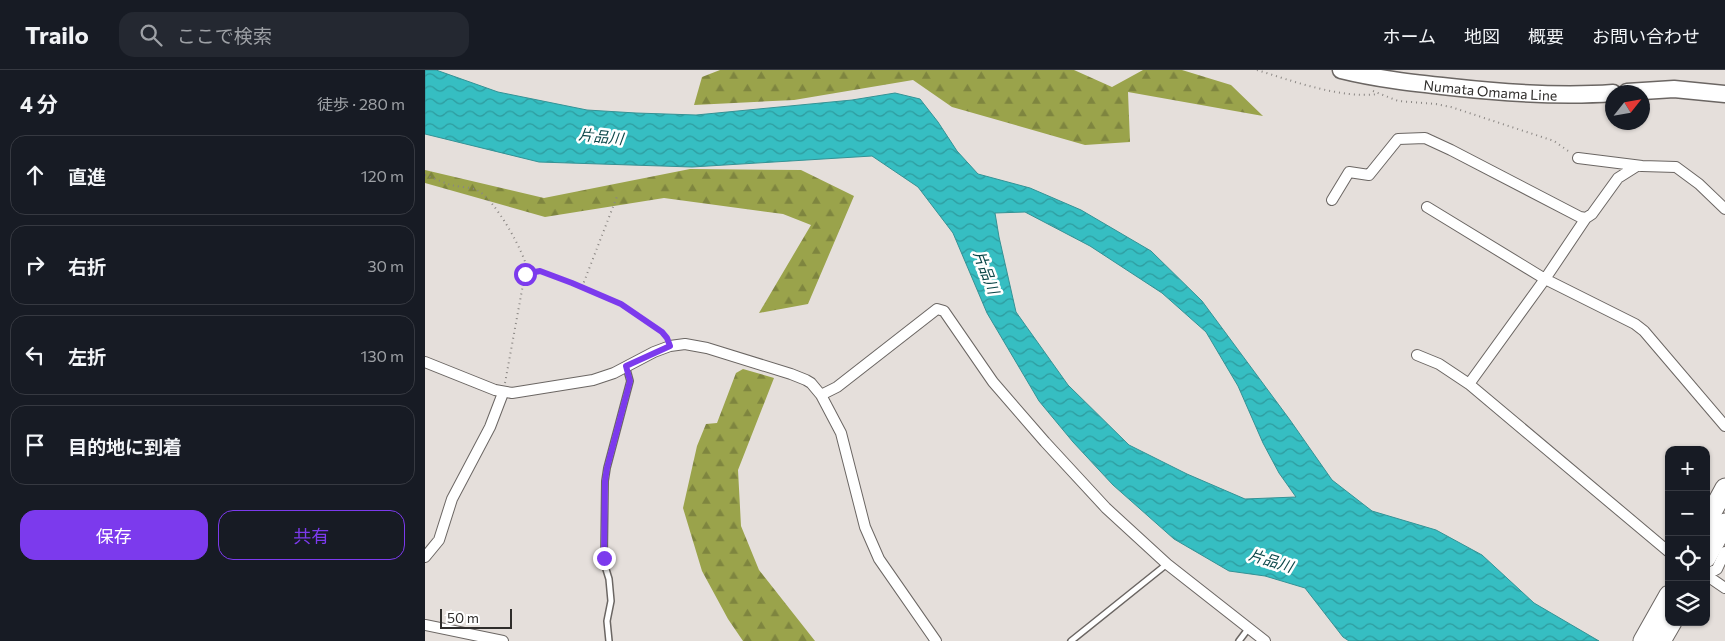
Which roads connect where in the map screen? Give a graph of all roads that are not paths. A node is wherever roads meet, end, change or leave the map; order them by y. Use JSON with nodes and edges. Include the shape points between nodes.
{"nodes":[{"id":1,"x":1341,"y":70,"type":"edge"},
{"id":2,"x":1650,"y":91,"type":"edge"},
{"id":3,"x":1605,"y":94,"type":"edge"},
{"id":4,"x":1725,"y":94,"type":"edge"},
{"id":5,"x":1578,"y":158,"type":"road end"},
{"id":6,"x":1637,"y":166,"type":"junction"},
{"id":7,"x":1331,"y":200,"type":"dead end"},
{"id":8,"x":1427,"y":207,"type":"dead end"},
{"id":9,"x":1725,"y":209,"type":"edge"},
{"id":10,"x":1586,"y":218,"type":"junction"},
{"id":11,"x":1545,"y":279,"type":"junction"},
{"id":12,"x":1417,"y":355,"type":"dead end"},
{"id":13,"x":425,"y":362,"type":"edge"},
{"id":14,"x":626,"y":366,"type":"junction"},
{"id":15,"x":1469,"y":384,"type":"junction"},
{"id":16,"x":503,"y":392,"type":"junction"},
{"id":17,"x":821,"y":395,"type":"junction"},
{"id":18,"x":1725,"y":426,"type":"edge"},
{"id":19,"x":1725,"y":488,"type":"edge"},
{"id":20,"x":1710,"y":516,"type":"edge"},
{"id":21,"x":1725,"y":523,"type":"edge"},
{"id":22,"x":1665,"y":549,"type":"edge"},
{"id":23,"x":1710,"y":551,"type":"edge"},
{"id":24,"x":1725,"y":552,"type":"edge"},
{"id":25,"x":425,"y":557,"type":"edge"},
{"id":26,"x":1167,"y":564,"type":"junction"},
{"id":27,"x":1710,"y":573,"type":"edge"},
{"id":28,"x":1710,"y":578,"type":"edge"},
{"id":29,"x":1725,"y":588,"type":"edge"},
{"id":30,"x":1665,"y":602,"type":"edge"},
{"id":31,"x":425,"y":625,"type":"edge"},
{"id":32,"x":1670,"y":626,"type":"edge"},
{"id":33,"x":1249,"y":629,"type":"junction"},
{"id":34,"x":503,"y":641,"type":"edge"},
{"id":35,"x":609,"y":641,"type":"edge"},
{"id":36,"x":936,"y":641,"type":"edge"},
{"id":37,"x":1071,"y":641,"type":"edge"},
{"id":38,"x":1239,"y":641,"type":"edge"},
{"id":39,"x":1265,"y":641,"type":"edge"},
{"id":40,"x":1643,"y":641,"type":"edge"},
{"id":41,"x":1661,"y":641,"type":"edge"}],
"edges":[{"from":1,"to":3,"type":"main road","name":"Numata Omama Line","via":[[1402,82],[1487,91]]},
{"from":2,"to":4,"type":"main road","via":[[1674,89]]},
{"from":5,"to":6,"type":"street"},
{"from":6,"to":9,"type":"street","via":[[1676,167]]},
{"from":6,"to":10,"type":"street","via":[[1618,178]]},
{"from":7,"to":10,"type":"street","via":[[1349,172],[1369,175],[1398,139],[1425,138]]},
{"from":8,"to":11,"type":"street"},
{"from":10,"to":11,"type":"street"},
{"from":11,"to":15,"type":"street"},
{"from":11,"to":18,"type":"street","via":[[1644,331]]},
{"from":12,"to":15,"type":"street","via":[[1439,364]]},
{"from":13,"to":16,"type":"street"},
{"from":14,"to":16,"type":"street","via":[[593,380]]},
{"from":14,"to":17,"type":"street","via":[[670,346],[693,345],[791,374],[811,383]]},
{"from":14,"to":35,"type":"lane","via":[[630,381],[605,481],[604,558],[611,601],[607,621]]},
{"from":15,"to":22,"type":"street"},
{"from":16,"to":25,"type":"street","via":[[490,428],[452,499],[439,540]]},
{"from":17,"to":26,"type":"street","via":[[837,387],[937,309],[944,310],[993,382],[1045,442],[1106,508]]},
{"from":17,"to":36,"type":"street","via":[[841,433],[865,527],[879,559]]},
{"from":19,"to":20,"type":"highway"},
{"from":21,"to":23,"type":"highway"},
{"from":24,"to":27,"type":"street","via":[[1717,569]]},
{"from":26,"to":33,"type":"street"},
{"from":26,"to":37,"type":"lane"},
{"from":28,"to":29,"type":"street"},
{"from":30,"to":40,"type":"highway"},
{"from":31,"to":34,"type":"street"},
{"from":32,"to":41,"type":"highway"},
{"from":33,"to":38,"type":"lane"},
{"from":33,"to":39,"type":"street"}]}
